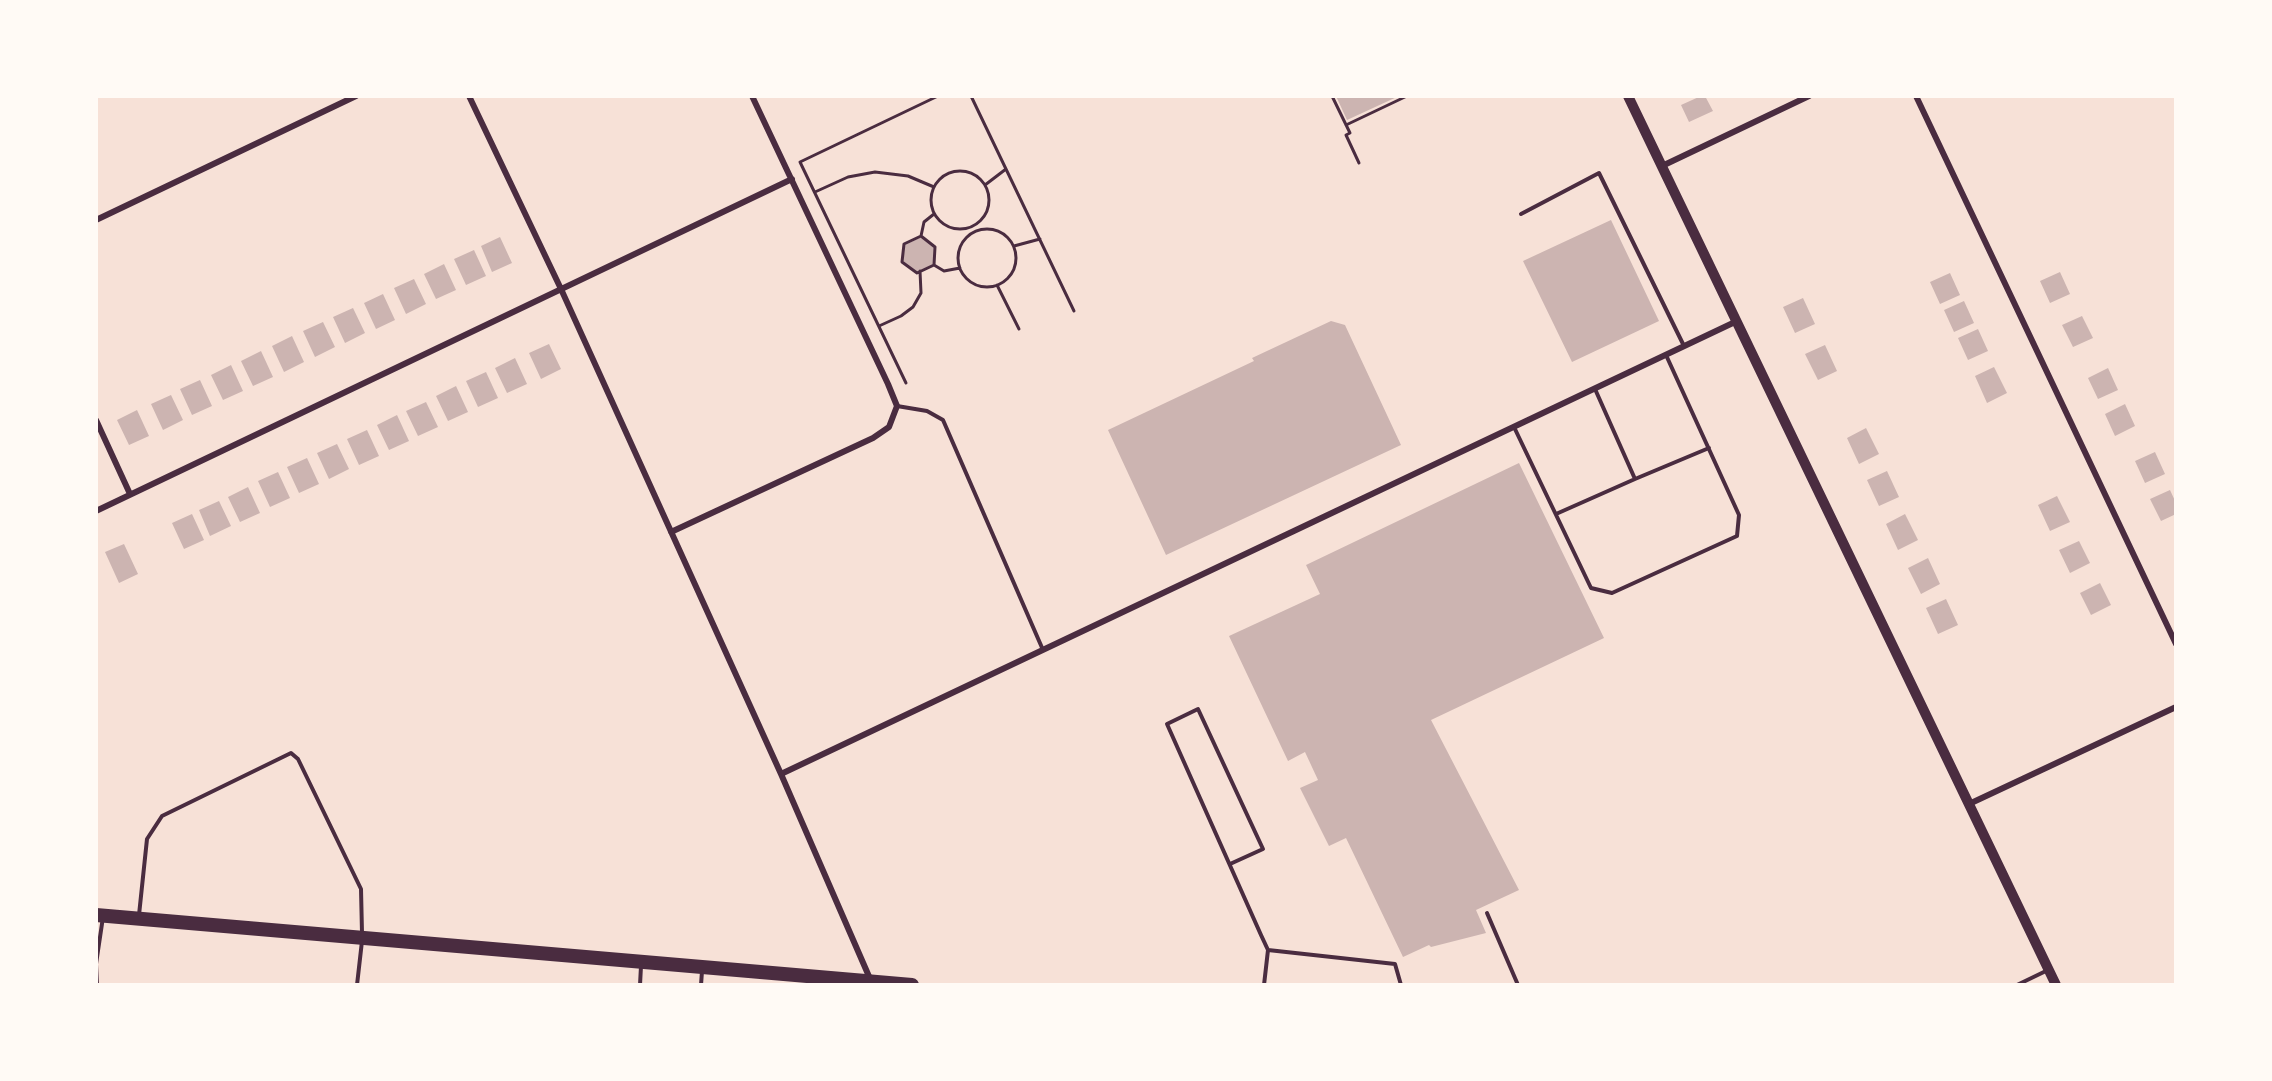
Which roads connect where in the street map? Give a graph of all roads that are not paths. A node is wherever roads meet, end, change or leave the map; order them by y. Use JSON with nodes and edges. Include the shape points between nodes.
{"nodes":[{"id":1,"x":356,"y":96,"type":"edge"},
{"id":2,"x":469,"y":96,"type":"edge"},
{"id":3,"x":752,"y":96,"type":"edge"},
{"id":4,"x":1628,"y":96,"type":"edge"},
{"id":5,"x":1809,"y":96,"type":"edge"},
{"id":6,"x":1916,"y":96,"type":"edge"},
{"id":7,"x":1662,"y":166,"type":"junction"},
{"id":8,"x":792,"y":179,"type":"junction"},
{"id":9,"x":1521,"y":214,"type":"dead end"},
{"id":10,"x":96,"y":220,"type":"edge"},
{"id":11,"x":561,"y":289,"type":"junction"},
{"id":12,"x":1735,"y":321,"type":"junction"},
{"id":13,"x":1684,"y":346,"type":"junction"},
{"id":14,"x":1666,"y":355,"type":"junction"},
{"id":15,"x":1595,"y":388,"type":"junction"},
{"id":16,"x":897,"y":406,"type":"junction"},
{"id":17,"x":96,"y":420,"type":"edge"},
{"id":18,"x":1514,"y":427,"type":"junction"},
{"id":19,"x":1708,"y":448,"type":"junction"},
{"id":20,"x":1635,"y":479,"type":"junction"},
{"id":21,"x":130,"y":494,"type":"junction"},
{"id":22,"x":96,"y":511,"type":"edge"},
{"id":23,"x":1556,"y":514,"type":"junction"},
{"id":24,"x":671,"y":532,"type":"junction"},
{"id":25,"x":2176,"y":644,"type":"edge"},
{"id":26,"x":1043,"y":650,"type":"junction"},
{"id":27,"x":2176,"y":707,"type":"edge"},
{"id":28,"x":781,"y":774,"type":"junction"},
{"id":29,"x":1969,"y":804,"type":"junction"},
{"id":30,"x":1230,"y":864,"type":"junction"},
{"id":31,"x":1487,"y":913,"type":"dead end"},
{"id":32,"x":100,"y":916,"type":"edge"},
{"id":33,"x":138,"y":919,"type":"junction"},
{"id":34,"x":362,"y":938,"type":"junction"},
{"id":35,"x":1268,"y":950,"type":"junction"},
{"id":36,"x":641,"y":962,"type":"junction"},
{"id":37,"x":702,"y":967,"type":"junction"},
{"id":38,"x":2049,"y":970,"type":"junction"},
{"id":39,"x":872,"y":982,"type":"junction"},
{"id":40,"x":97,"y":985,"type":"edge"},
{"id":41,"x":357,"y":985,"type":"edge"},
{"id":42,"x":640,"y":985,"type":"edge"},
{"id":43,"x":701,"y":985,"type":"edge"},
{"id":44,"x":912,"y":985,"type":"edge"},
{"id":45,"x":1264,"y":985,"type":"edge"},
{"id":46,"x":1401,"y":985,"type":"edge"},
{"id":47,"x":1518,"y":985,"type":"edge"},
{"id":48,"x":2017,"y":985,"type":"edge"},
{"id":49,"x":2056,"y":985,"type":"edge"}],
"edges":[{"from":1,"to":10,"type":"street"},
{"from":2,"to":11,"type":"street"},
{"from":3,"to":8,"type":"street"},
{"from":4,"to":7,"type":"street"},
{"from":5,"to":7,"type":"street"},
{"from":6,"to":25,"type":"street"},
{"from":7,"to":12,"type":"street"},
{"from":8,"to":11,"type":"street"},
{"from":8,"to":16,"type":"street"},
{"from":9,"to":13,"type":"lane","via":[[1599,173]]},
{"from":11,"to":21,"type":"street"},
{"from":11,"to":24,"type":"street"},
{"from":12,"to":13,"type":"street"},
{"from":12,"to":29,"type":"street"},
{"from":13,"to":14,"type":"street"},
{"from":14,"to":15,"type":"street"},
{"from":14,"to":19,"type":"lane"},
{"from":15,"to":18,"type":"street"},
{"from":15,"to":20,"type":"lane"},
{"from":16,"to":24,"type":"street","via":[[888,427],[873,438]]},
{"from":16,"to":26,"type":"lane","via":[[927,411],[943,420]]},
{"from":17,"to":21,"type":"street"},
{"from":18,"to":23,"type":"lane"},
{"from":18,"to":26,"type":"street"},
{"from":19,"to":20,"type":"lane"},
{"from":19,"to":23,"type":"lane","via":[[1739,514],[1737,536],[1612,593],[1591,588]]},
{"from":20,"to":23,"type":"lane"},
{"from":21,"to":22,"type":"street"},
{"from":24,"to":28,"type":"street"},
{"from":26,"to":28,"type":"street"},
{"from":27,"to":29,"type":"street"},
{"from":28,"to":39,"type":"street"},
{"from":29,"to":38,"type":"street"},
{"from":30,"to":30,"type":"lane","via":[[1167,724],[1198,709],[1263,849]]},
{"from":30,"to":35,"type":"lane"},
{"from":31,"to":47,"type":"lane"},
{"from":32,"to":33,"type":"main road"},
{"from":32,"to":40,"type":"lane"},
{"from":33,"to":34,"type":"main road"},
{"from":33,"to":34,"type":"lane","via":[[147,839],[162,816],[291,753],[298,759],[361,889]]},
{"from":34,"to":36,"type":"main road"},
{"from":34,"to":41,"type":"lane"},
{"from":35,"to":45,"type":"lane"},
{"from":35,"to":46,"type":"lane","via":[[1395,964]]},
{"from":36,"to":37,"type":"main road"},
{"from":36,"to":42,"type":"lane"},
{"from":37,"to":39,"type":"main road"},
{"from":37,"to":43,"type":"lane"},
{"from":38,"to":48,"type":"lane"},
{"from":38,"to":49,"type":"street"},
{"from":39,"to":44,"type":"main road"}]}
